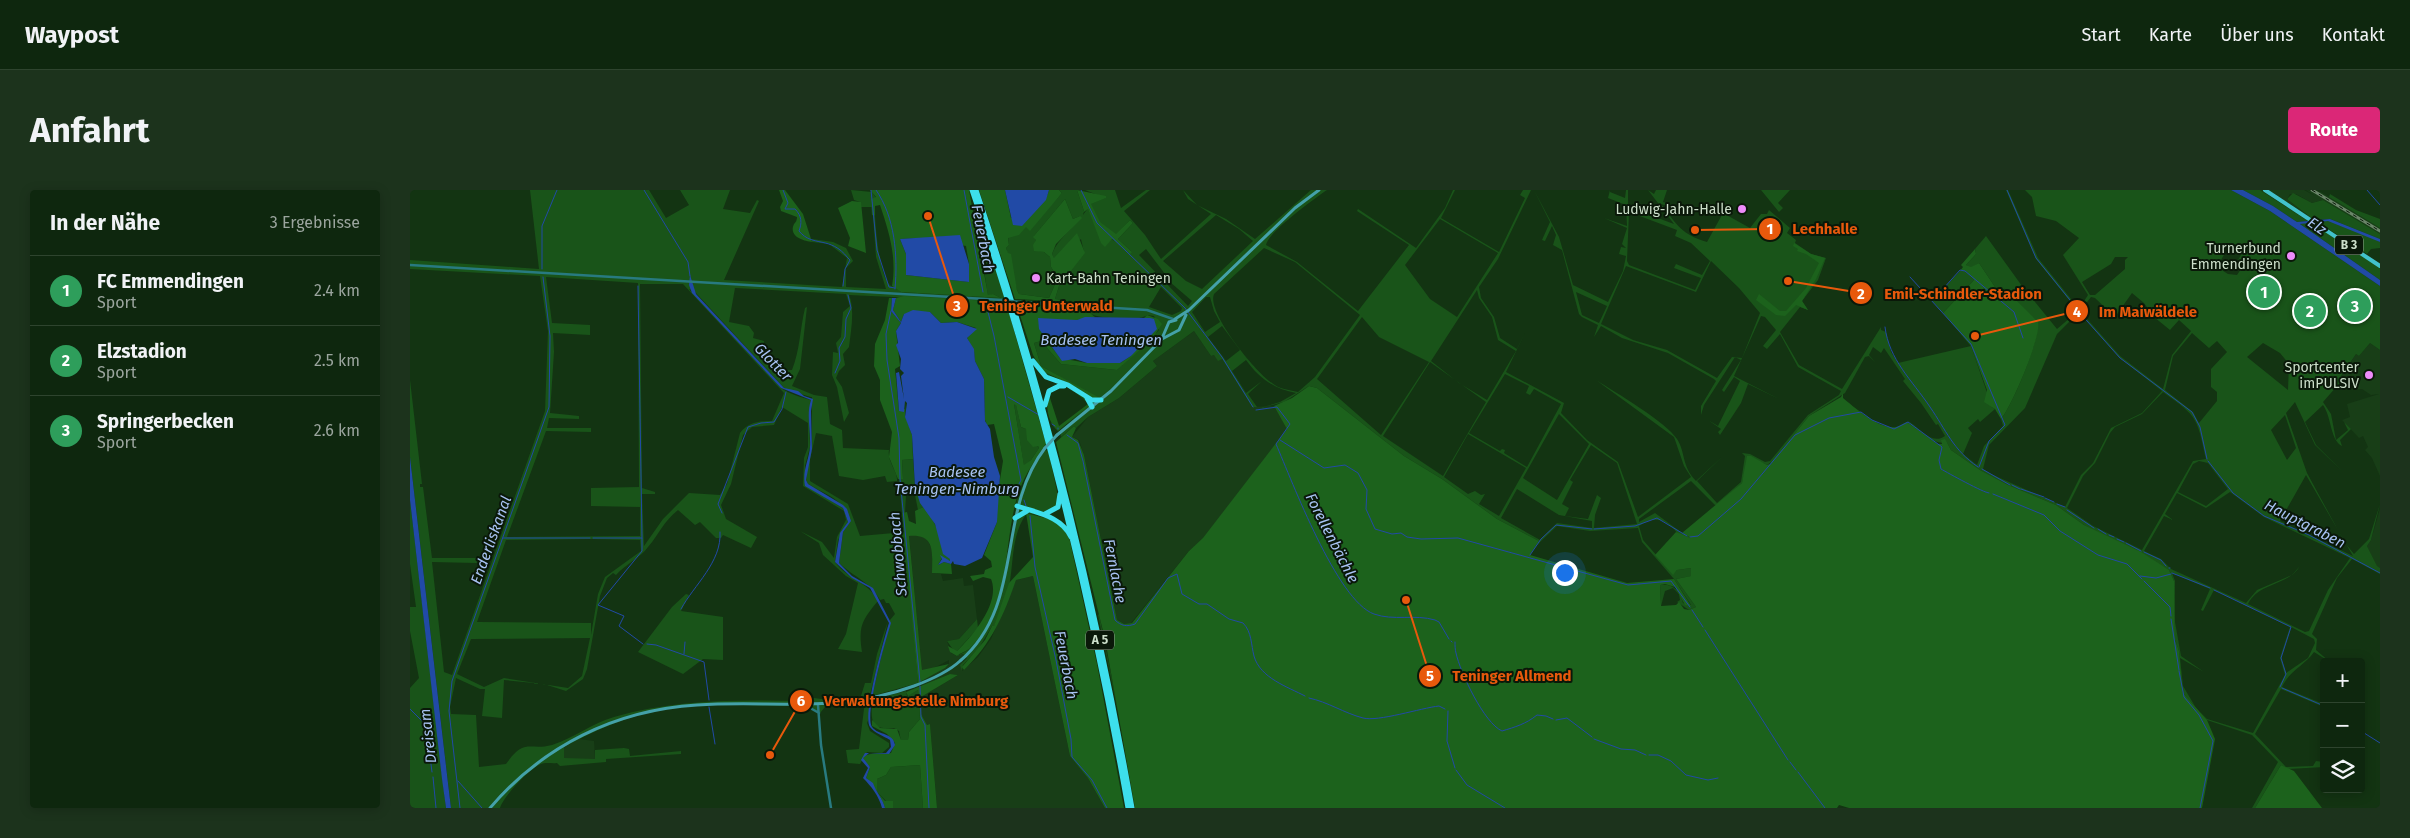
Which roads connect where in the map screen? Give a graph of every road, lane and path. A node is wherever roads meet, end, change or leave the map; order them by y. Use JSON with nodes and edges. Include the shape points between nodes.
{"nodes":[{"id":1,"x":972,"y":190,"type":"edge"},
{"id":2,"x":976,"y":190,"type":"edge"},
{"id":3,"x":1319,"y":190,"type":"edge"},
{"id":4,"x":2265,"y":190,"type":"edge"},
{"id":5,"x":410,"y":265,"type":"edge"},
{"id":6,"x":2380,"y":266,"type":"edge"},
{"id":7,"x":1188,"y":312,"type":"junction"},
{"id":8,"x":1160,"y":314,"type":"junction"},
{"id":9,"x":1174,"y":320,"type":"junction"},
{"id":10,"x":1168,"y":325,"type":"junction"},
{"id":11,"x":1180,"y":325,"type":"junction"},
{"id":12,"x":1173,"y":332,"type":"junction"},
{"id":13,"x":1162,"y":339,"type":"junction"},
{"id":14,"x":1029,"y":354,"type":"junction"},
{"id":15,"x":1071,"y":387,"type":"junction"},
{"id":16,"x":1089,"y":399,"type":"junction"},
{"id":17,"x":1101,"y":400,"type":"junction"},
{"id":18,"x":1092,"y":407,"type":"junction"},
{"id":19,"x":1045,"y":410,"type":"junction"},
{"id":20,"x":1060,"y":483,"type":"junction"},
{"id":21,"x":1016,"y":508,"type":"junction"},
{"id":22,"x":1025,"y":511,"type":"junction"},
{"id":23,"x":1044,"y":514,"type":"junction"},
{"id":24,"x":1015,"y":518,"type":"junction"},
{"id":25,"x":1077,"y":554,"type":"junction"},
{"id":26,"x":805,"y":705,"type":"junction"},
{"id":27,"x":818,"y":705,"type":"junction"},
{"id":28,"x":819,"y":713,"type":"junction"},
{"id":29,"x":490,"y":808,"type":"edge"},
{"id":30,"x":831,"y":808,"type":"edge"},
{"id":31,"x":1128,"y":808,"type":"edge"},
{"id":32,"x":1132,"y":808,"type":"edge"}],
"edges":[{"from":1,"to":20,"type":"highway","number":"A 5","via":[[1023,350]]},
{"from":2,"to":14,"type":"highway","number":"A 5"},
{"from":3,"to":7,"type":"main road","via":[[1295,208]]},
{"from":4,"to":6,"type":"main road","number":"B 3"},
{"from":5,"to":8,"type":"street","bridge":true,"via":[[1130,308]]},
{"from":7,"to":9,"type":"main road"},
{"from":7,"to":11,"type":"main road"},
{"from":8,"to":9,"type":"street"},
{"from":8,"to":10,"type":"street"},
{"from":9,"to":10,"type":"main road"},
{"from":9,"to":11,"type":"main road"},
{"from":10,"to":12,"type":"main road"},
{"from":10,"to":13,"type":"main road"},
{"from":11,"to":12,"type":"main road","via":[[1179,330]]},
{"from":12,"to":13,"type":"main road"},
{"from":13,"to":17,"type":"main road"},
{"from":14,"to":15,"type":"highway","number":"A 5","via":[[1046,377]]},
{"from":14,"to":19,"type":"highway","number":"A 5"},
{"from":15,"to":16,"type":"highway"},
{"from":15,"to":19,"type":"highway","via":[[1059,386],[1049,391]]},
{"from":16,"to":17,"type":"highway"},
{"from":16,"to":18,"type":"highway"},
{"from":17,"to":18,"type":"main road"},
{"from":18,"to":21,"type":"main road","bridge":true,"via":[[1045,448],[1027,477]]},
{"from":19,"to":32,"type":"highway","number":"A 5","via":[[1095,616]]},
{"from":20,"to":23,"type":"highway","via":[[1059,506]]},
{"from":20,"to":25,"type":"highway","number":"A 5"},
{"from":21,"to":22,"type":"highway"},
{"from":21,"to":24,"type":"main road"},
{"from":22,"to":23,"type":"highway"},
{"from":22,"to":24,"type":"highway"},
{"from":23,"to":25,"type":"highway","number":"A 5","via":[[1065,527]]},
{"from":24,"to":27,"type":"main road","via":[[1004,588],[986,629],[960,661],[920,683],[874,698]]},
{"from":25,"to":31,"type":"highway","number":"A 5"},
{"from":26,"to":27,"type":"main road"},
{"from":26,"to":28,"type":"street"},
{"from":26,"to":29,"type":"main road","via":[[689,705],[624,718],[581,735],[549,753],[519,777]]},
{"from":27,"to":28,"type":"street"},
{"from":28,"to":30,"type":"street"}]}
